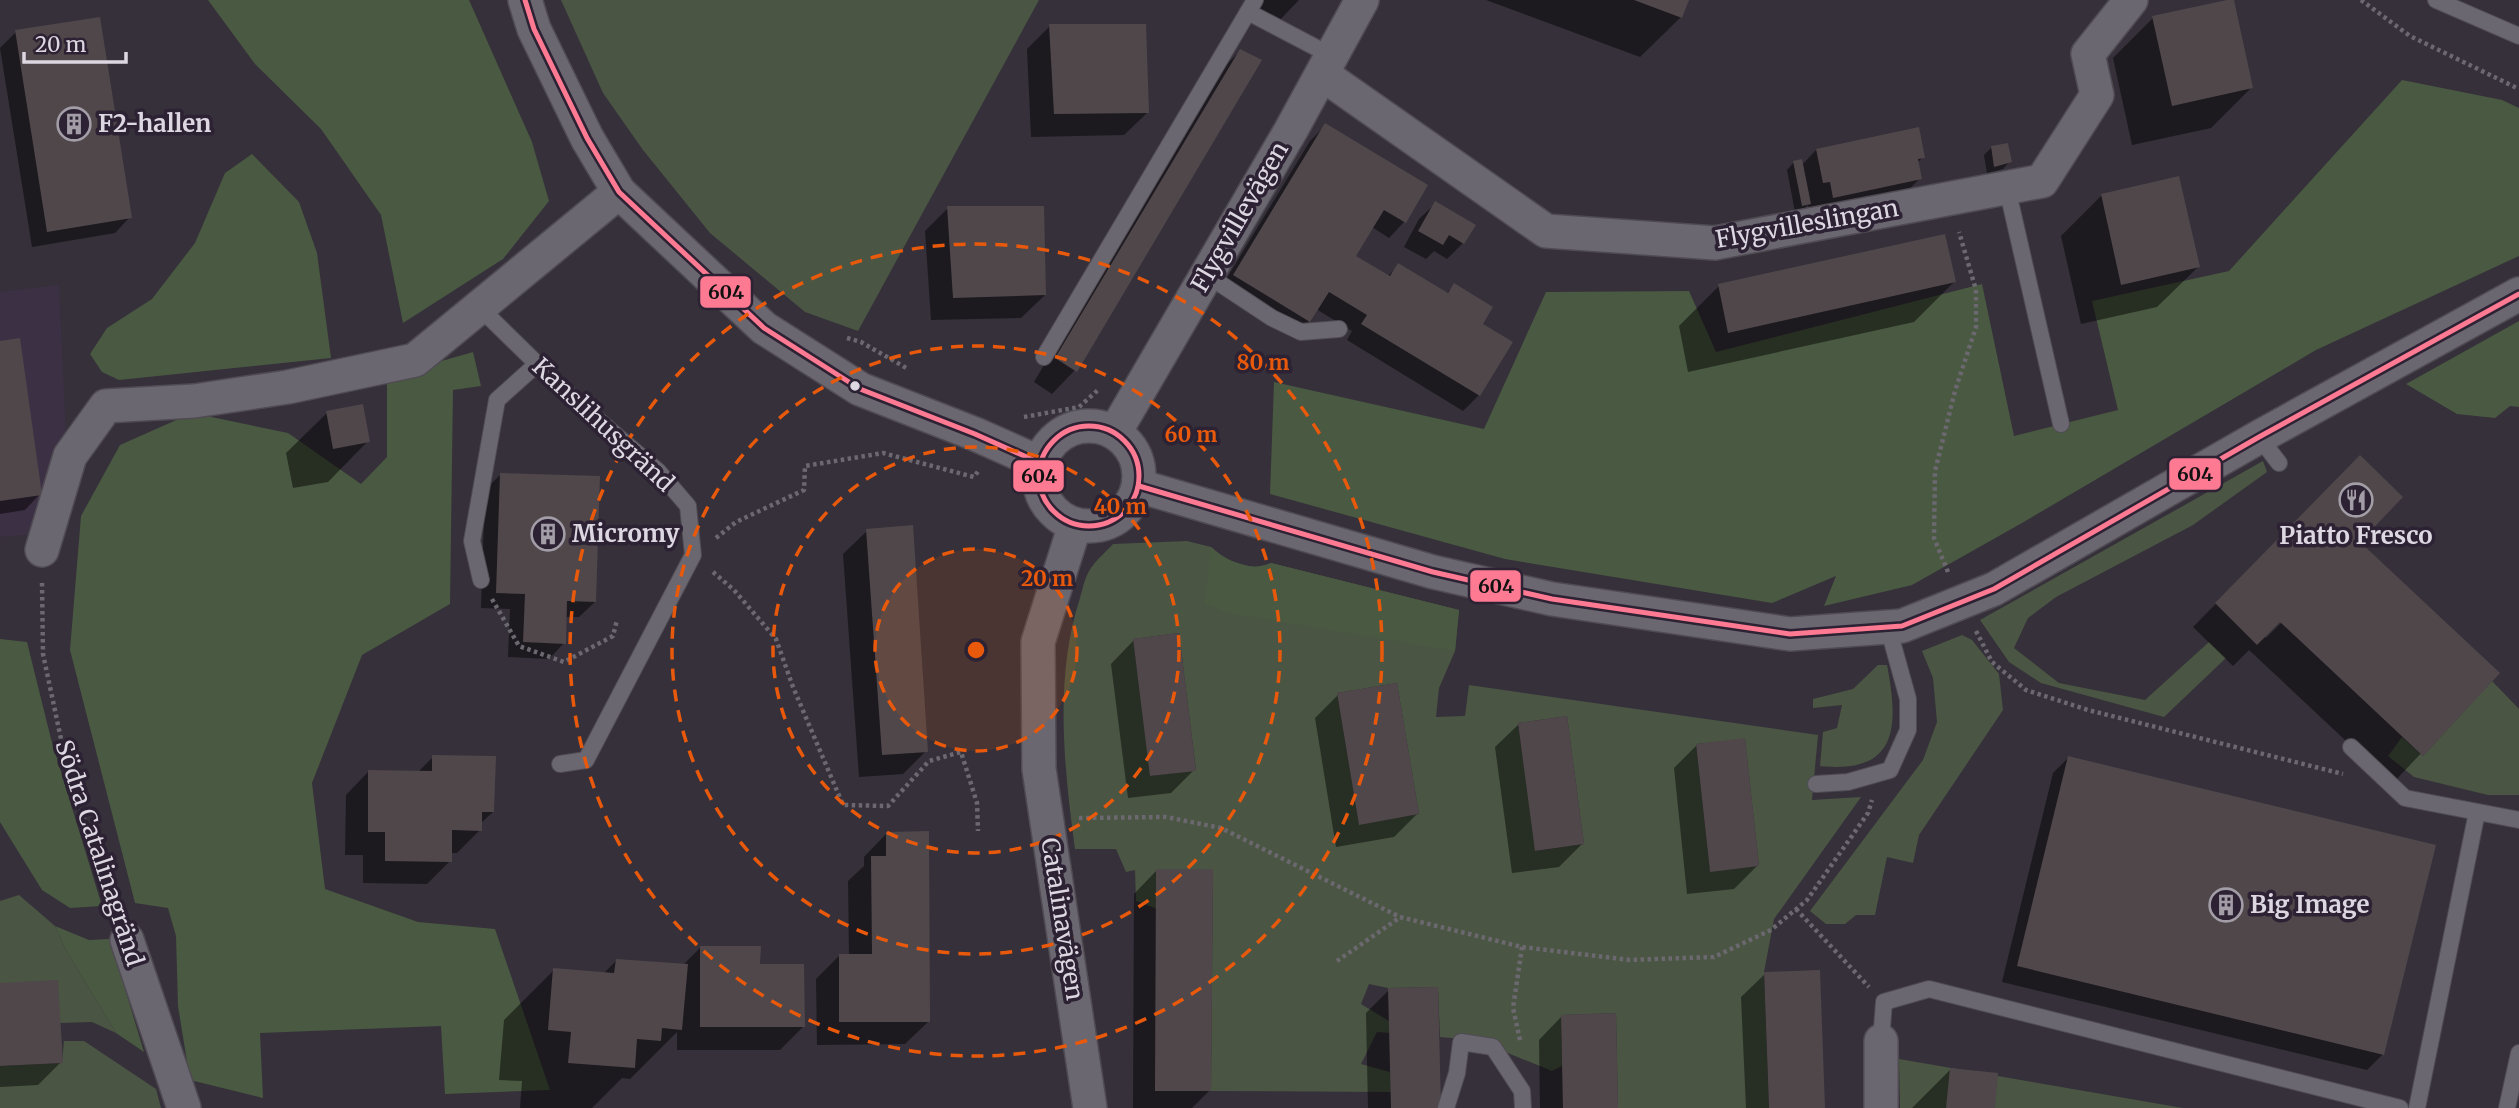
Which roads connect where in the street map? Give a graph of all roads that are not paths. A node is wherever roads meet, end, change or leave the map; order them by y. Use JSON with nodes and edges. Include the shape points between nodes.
{"nodes":[{"id":1,"x":525,"y":0,"type":"edge"},
{"id":2,"x":1362,"y":0,"type":"edge"},
{"id":3,"x":2131,"y":0,"type":"edge"},
{"id":4,"x":2436,"y":0,"type":"edge"},
{"id":5,"x":1252,"y":6,"type":"edge"},
{"id":6,"x":2519,"y":36,"type":"edge"},
{"id":7,"x":1327,"y":65,"type":"junction"},
{"id":8,"x":2007,"y":188,"type":"junction"},
{"id":9,"x":619,"y":192,"type":"junction"},
{"id":10,"x":1206,"y":275,"type":"junction"},
{"id":11,"x":2519,"y":294,"type":"edge"},
{"id":12,"x":478,"y":306,"type":"junction"},
{"id":13,"x":1339,"y":329,"type":"dead end"},
{"id":14,"x":1044,"y":357,"type":"dead end"},
{"id":15,"x":537,"y":364,"type":"junction"},
{"id":16,"x":2061,"y":424,"type":"dead end"},
{"id":17,"x":1115,"y":432,"type":"junction"},
{"id":18,"x":2259,"y":437,"type":"junction"},
{"id":19,"x":1040,"y":463,"type":"junction"},
{"id":20,"x":2279,"y":463,"type":"dead end"},
{"id":21,"x":1139,"y":486,"type":"junction"},
{"id":22,"x":1075,"y":526,"type":"junction"},
{"id":23,"x":42,"y":550,"type":"road end"},
{"id":24,"x":481,"y":580,"type":"road end"},
{"id":25,"x":1888,"y":627,"type":"junction"},
{"id":26,"x":2351,"y":747,"type":"dead end"},
{"id":27,"x":560,"y":764,"type":"dead end"},
{"id":28,"x":1816,"y":784,"type":"dead end"},
{"id":29,"x":2477,"y":812,"type":"junction"},
{"id":30,"x":2519,"y":820,"type":"edge"},
{"id":31,"x":127,"y":940,"type":"road end"},
{"id":32,"x":1881,"y":1041,"type":"joint"},
{"id":33,"x":2519,"y":1052,"type":"edge"},
{"id":34,"x":184,"y":1108,"type":"edge"},
{"id":35,"x":1090,"y":1108,"type":"edge"},
{"id":36,"x":1446,"y":1108,"type":"edge"},
{"id":37,"x":1523,"y":1108,"type":"edge"},
{"id":38,"x":1881,"y":1108,"type":"edge"},
{"id":39,"x":2400,"y":1108,"type":"edge"},
{"id":40,"x":2417,"y":1108,"type":"edge"},
{"id":41,"x":2507,"y":1108,"type":"edge"}],
"edges":[{"from":1,"to":9,"type":"street","via":[[534,29],[587,138]]},
{"from":2,"to":7,"type":"street","name":"Flygvillevägen"},
{"from":3,"to":8,"type":"street","name":"Flygvilleslingan","via":[[2088,54],[2097,95],[2042,181]]},
{"from":4,"to":6,"type":"lane"},
{"from":5,"to":7,"type":"lane"},
{"from":5,"to":14,"type":"lane"},
{"from":7,"to":8,"type":"street","name":"Flygvilleslingan","via":[[1546,231],[1715,243]]},
{"from":7,"to":10,"type":"street","name":"Flygvillevägen"},
{"from":8,"to":16,"type":"lane"},
{"from":9,"to":12,"type":"street"},
{"from":9,"to":19,"type":"street","via":[[764,328],[860,389],[1005,431]]},
{"from":10,"to":13,"type":"lane","via":[[1301,332]]},
{"from":10,"to":17,"type":"street","name":"Flygvillevägen"},
{"from":11,"to":18,"type":"street"},
{"from":12,"to":15,"type":"lane","name":"Kanslihusgränd"},
{"from":12,"to":23,"type":"street","via":[[415,360],[194,401],[106,406],[70,456]]},
{"from":15,"to":24,"type":"lane","via":[[498,400],[472,541]]},
{"from":15,"to":27,"type":"lane","name":"Kanslihusgränd","via":[[658,471],[688,506],[693,555],[586,760]]},
{"from":17,"to":19,"type":"street","via":[[1100,427],[1070,429],[1047,449]]},
{"from":17,"to":21,"type":"street","via":[[1136,455]]},
{"from":18,"to":20,"type":"lane"},
{"from":18,"to":25,"type":"street","via":[[1994,589],[1902,626]]},
{"from":19,"to":22,"type":"street","via":[[1041,492],[1048,506]]},
{"from":21,"to":22,"type":"street","via":[[1134,501],[1109,523]]},
{"from":21,"to":25,"type":"street","via":[[1433,572],[1552,598],[1790,634]]},
{"from":22,"to":35,"type":"street","name":"Catalinavägen","via":[[1038,642],[1040,769]]},
{"from":25,"to":28,"type":"lane","via":[[1908,699],[1908,730],[1890,770],[1848,782]]},
{"from":26,"to":29,"type":"lane","via":[[2405,798]]},
{"from":29,"to":30,"type":"lane"},
{"from":29,"to":40,"type":"lane"},
{"from":31,"to":34,"type":"street","name":"Södra Catalinagränd"},
{"from":32,"to":38,"type":"street"},
{"from":32,"to":39,"type":"lane","via":[[1884,1002],[1929,989]]},
{"from":33,"to":41,"type":"lane"},
{"from":36,"to":37,"type":"lane","via":[[1461,1042],[1493,1047],[1522,1091]]}]}
